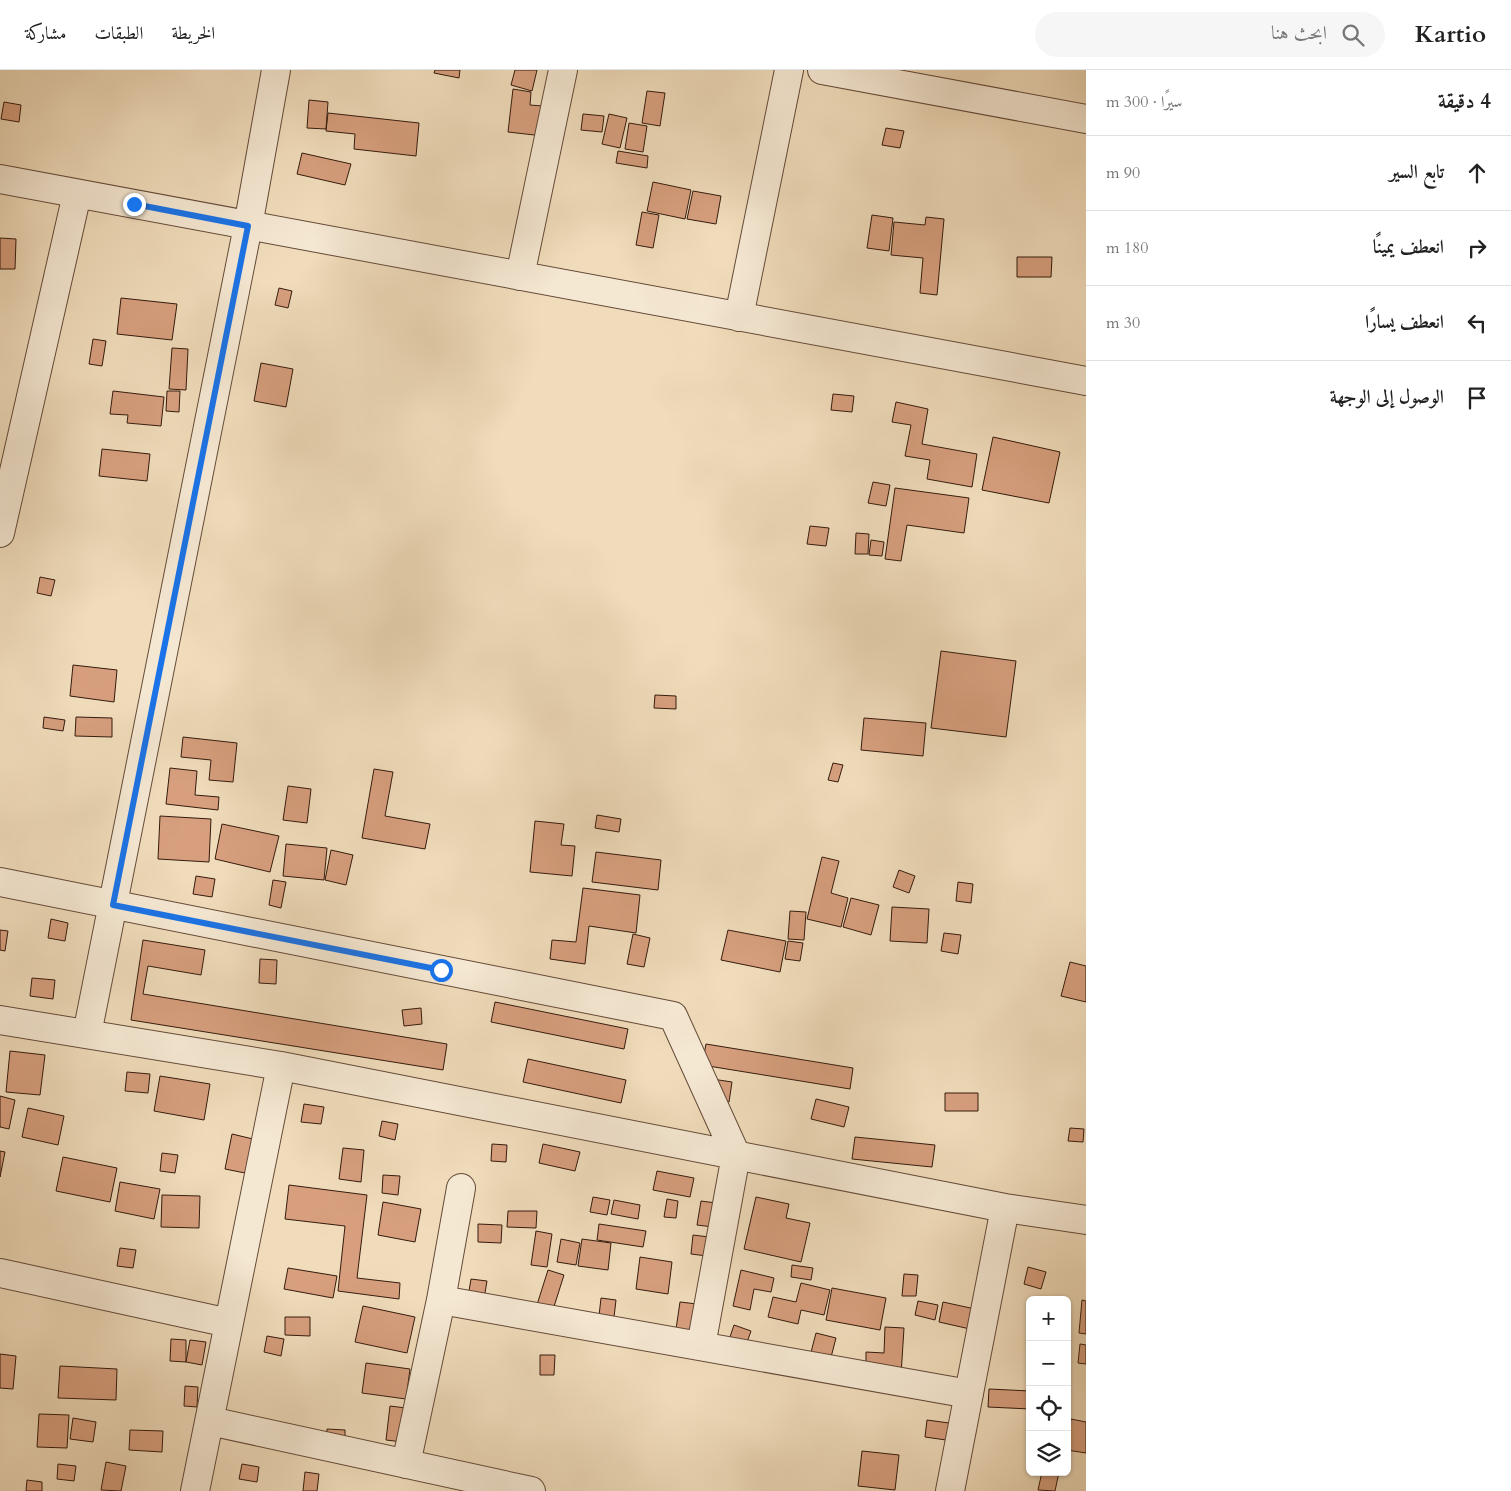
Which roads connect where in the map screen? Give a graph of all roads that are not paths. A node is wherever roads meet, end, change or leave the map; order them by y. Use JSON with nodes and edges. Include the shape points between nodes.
{"nodes":[{"id":1,"x":276,"y":70,"type":"edge"},
{"id":2,"x":563,"y":70,"type":"edge"},
{"id":3,"x":789,"y":70,"type":"edge"},
{"id":4,"x":822,"y":70,"type":"edge"},
{"id":5,"x":1086,"y":119,"type":"edge"},
{"id":6,"x":0,"y":180,"type":"edge"},
{"id":7,"x":76,"y":194,"type":"junction"},
{"id":8,"x":248,"y":226,"type":"junction"},
{"id":9,"x":520,"y":276,"type":"junction"},
{"id":10,"x":739,"y":317,"type":"junction"},
{"id":11,"x":1086,"y":381,"type":"edge"},
{"id":12,"x":0,"y":533,"type":"edge"},
{"id":13,"x":0,"y":882,"type":"edge"},
{"id":14,"x":113,"y":905,"type":"junction"},
{"id":15,"x":0,"y":1020,"type":"edge"},
{"id":16,"x":87,"y":1034,"type":"junction"},
{"id":17,"x":281,"y":1066,"type":"junction"},
{"id":18,"x":736,"y":1155,"type":"junction"},
{"id":19,"x":461,"y":1188,"type":"dead end"},
{"id":20,"x":1005,"y":1208,"type":"junction"},
{"id":21,"x":1086,"y":1220,"type":"edge"},
{"id":22,"x":0,"y":1273,"type":"edge"},
{"id":23,"x":441,"y":1300,"type":"junction"},
{"id":24,"x":229,"y":1323,"type":"junction"},
{"id":25,"x":701,"y":1346,"type":"junction"},
{"id":26,"x":969,"y":1394,"type":"junction"},
{"id":27,"x":210,"y":1421,"type":"junction"},
{"id":28,"x":406,"y":1464,"type":"junction"},
{"id":29,"x":479,"y":1485,"type":"edge"},
{"id":30,"x":195,"y":1491,"type":"edge"},
{"id":31,"x":531,"y":1491,"type":"edge"},
{"id":32,"x":950,"y":1491,"type":"edge"}],
"edges":[{"from":1,"to":8,"type":"street"},
{"from":2,"to":9,"type":"street"},
{"from":3,"to":10,"type":"street"},
{"from":4,"to":5,"type":"street"},
{"from":6,"to":7,"type":"street"},
{"from":7,"to":8,"type":"street"},
{"from":7,"to":12,"type":"street"},
{"from":8,"to":9,"type":"street"},
{"from":8,"to":14,"type":"street"},
{"from":9,"to":10,"type":"street"},
{"from":10,"to":11,"type":"street"},
{"from":13,"to":14,"type":"street"},
{"from":14,"to":16,"type":"street"},
{"from":14,"to":18,"type":"street","via":[[673,1016]]},
{"from":15,"to":16,"type":"street"},
{"from":16,"to":17,"type":"street"},
{"from":17,"to":18,"type":"street"},
{"from":17,"to":24,"type":"street"},
{"from":18,"to":20,"type":"street"},
{"from":18,"to":25,"type":"street"},
{"from":19,"to":23,"type":"street"},
{"from":20,"to":21,"type":"street"},
{"from":20,"to":26,"type":"street"},
{"from":22,"to":24,"type":"street"},
{"from":23,"to":25,"type":"street"},
{"from":23,"to":28,"type":"street"},
{"from":24,"to":27,"type":"street"},
{"from":25,"to":26,"type":"street"},
{"from":26,"to":32,"type":"street"},
{"from":27,"to":28,"type":"street"},
{"from":27,"to":30,"type":"street"},
{"from":28,"to":29,"type":"street"},
{"from":29,"to":31,"type":"street"}]}
